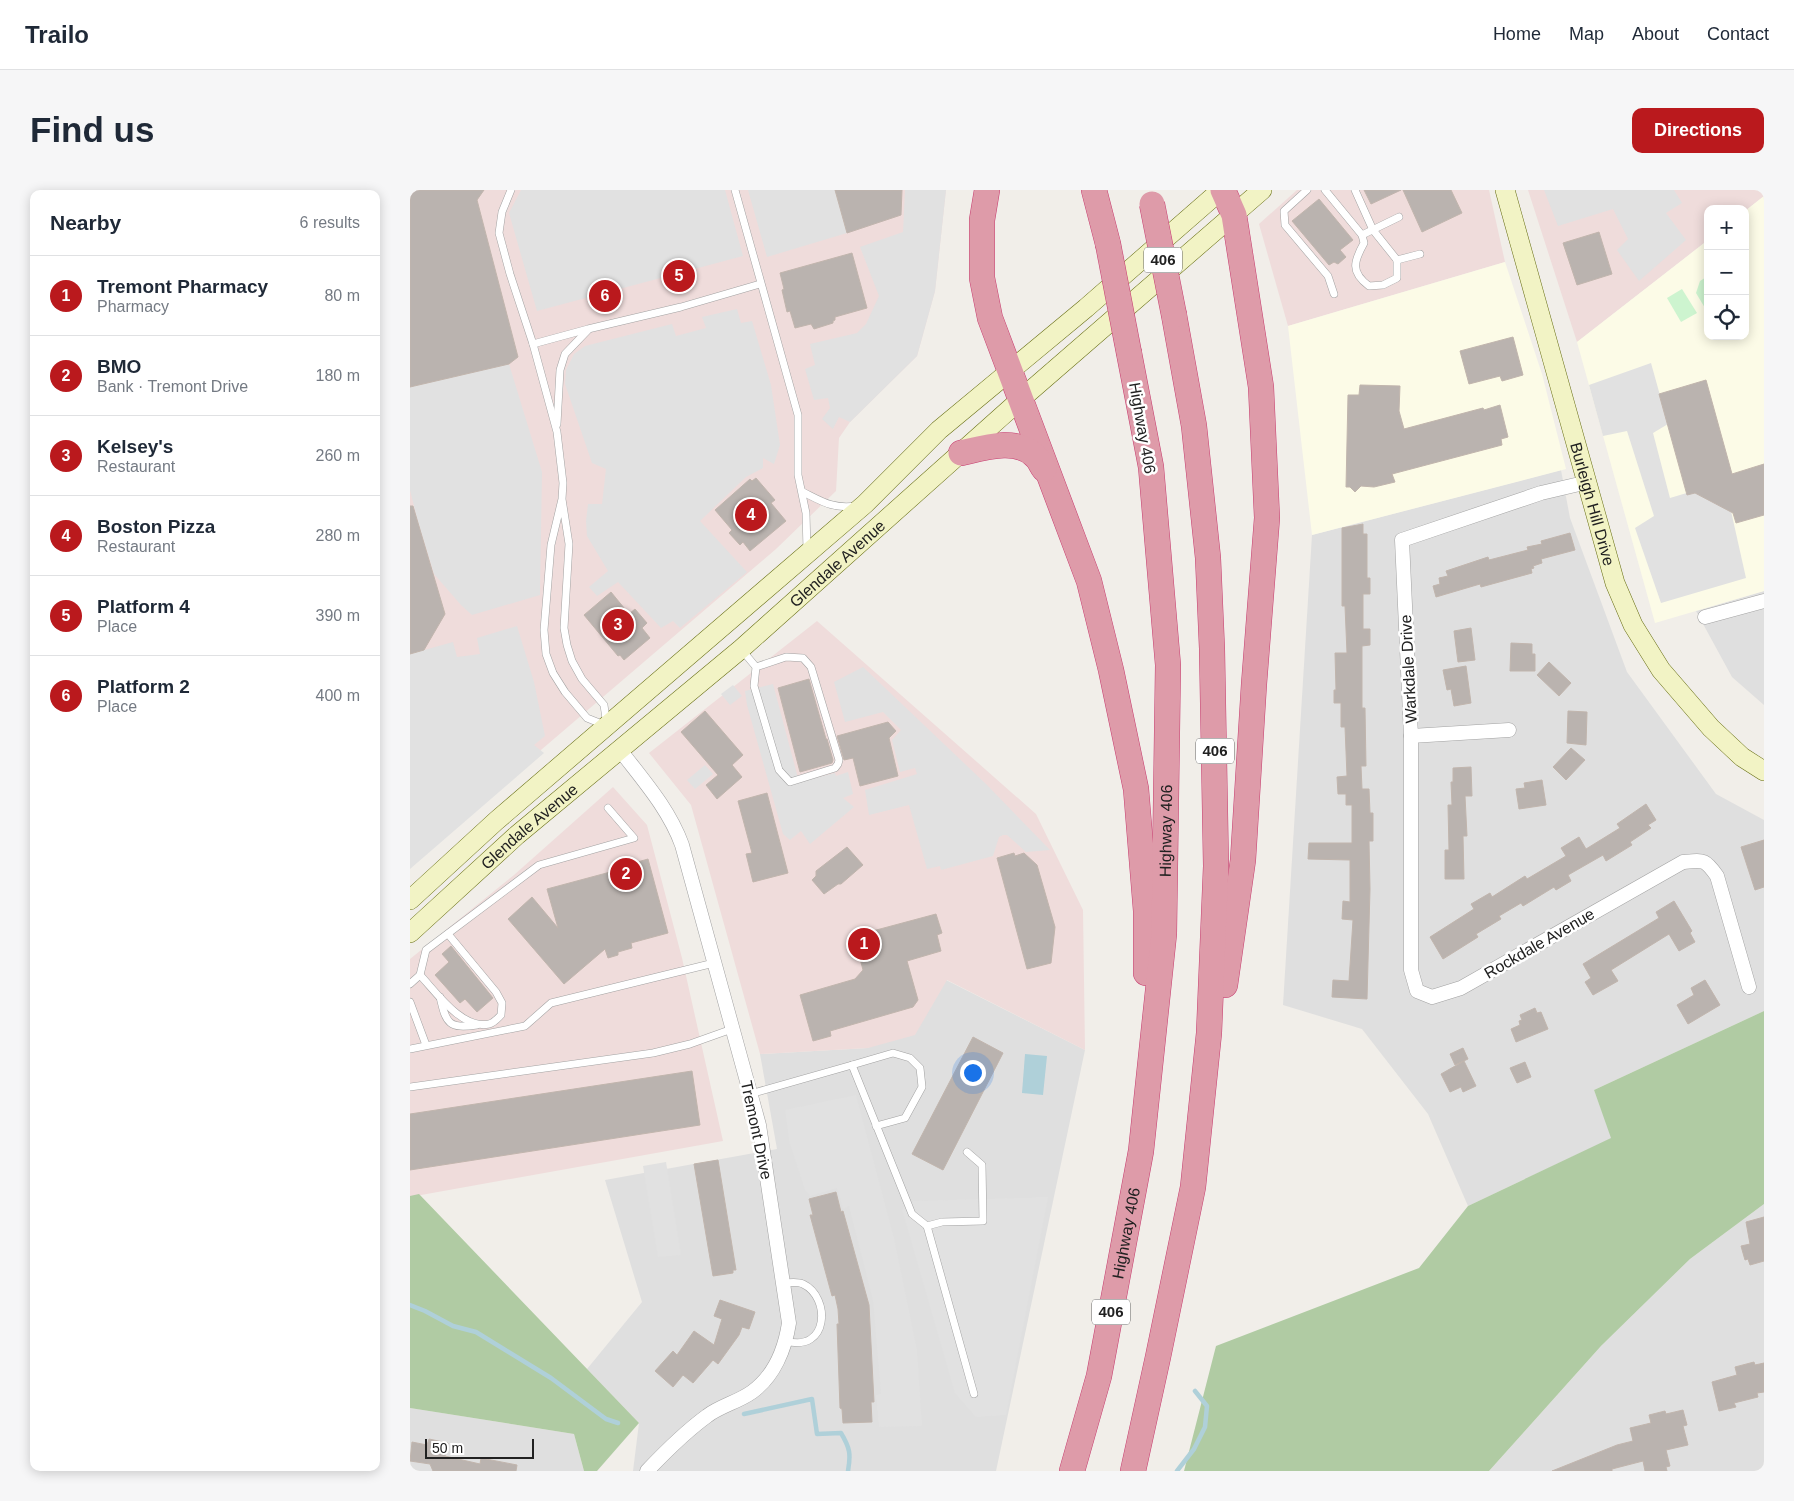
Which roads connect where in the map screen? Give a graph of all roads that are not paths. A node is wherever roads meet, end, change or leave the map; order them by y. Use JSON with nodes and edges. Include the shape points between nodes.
{"nodes":[{"id":1,"x":511,"y":190,"type":"edge"},
{"id":2,"x":735,"y":190,"type":"edge"},
{"id":3,"x":987,"y":190,"type":"edge"},
{"id":4,"x":1094,"y":190,"type":"edge"},
{"id":5,"x":1222,"y":190,"type":"edge"},
{"id":6,"x":1262,"y":190,"type":"edge"},
{"id":7,"x":1308,"y":190,"type":"edge"},
{"id":8,"x":1325,"y":190,"type":"edge"},
{"id":9,"x":1355,"y":190,"type":"edge"},
{"id":10,"x":1505,"y":190,"type":"edge"},
{"id":11,"x":1150,"y":197,"type":"edge"},
{"id":12,"x":1234,"y":215,"type":"junction"},
{"id":13,"x":1400,"y":217,"type":"dead end"},
{"id":14,"x":1373,"y":230,"type":"junction"},
{"id":15,"x":1362,"y":236,"type":"junction"},
{"id":16,"x":1420,"y":254,"type":"dead end"},
{"id":17,"x":1397,"y":260,"type":"junction"},
{"id":18,"x":760,"y":284,"type":"junction"},
{"id":19,"x":1334,"y":294,"type":"dead end"},
{"id":20,"x":588,"y":329,"type":"junction"},
{"id":21,"x":533,"y":344,"type":"junction"},
{"id":22,"x":1010,"y":372,"type":"junction"},
{"id":23,"x":1021,"y":399,"type":"junction"},
{"id":24,"x":557,"y":432,"type":"junction"},
{"id":25,"x":961,"y":453,"type":"junction"},
{"id":26,"x":1051,"y":480,"type":"junction"},
{"id":27,"x":1588,"y":482,"type":"junction"},
{"id":28,"x":803,"y":492,"type":"junction"},
{"id":29,"x":562,"y":500,"type":"junction"},
{"id":30,"x":866,"y":504,"type":"junction"},
{"id":31,"x":807,"y":555,"type":"junction"},
{"id":32,"x":1764,"y":601,"type":"edge"},
{"id":33,"x":1705,"y":617,"type":"dead end"},
{"id":34,"x":741,"y":649,"type":"junction"},
{"id":35,"x":756,"y":667,"type":"junction"},
{"id":36,"x":607,"y":726,"type":"junction"},
{"id":37,"x":1509,"y":730,"type":"dead end"},
{"id":38,"x":1411,"y":736,"type":"junction"},
{"id":39,"x":620,"y":750,"type":"junction"},
{"id":40,"x":1764,"y":771,"type":"edge"},
{"id":41,"x":608,"y":808,"type":"dead end"},
{"id":42,"x":410,"y":900,"type":"edge"},
{"id":43,"x":410,"y":933,"type":"edge"},
{"id":44,"x":448,"y":934,"type":"junction"},
{"id":45,"x":714,"y":963,"type":"junction"},
{"id":46,"x":420,"y":974,"type":"junction"},
{"id":47,"x":410,"y":984,"type":"edge"},
{"id":48,"x":1749,"y":987,"type":"dead end"},
{"id":49,"x":1418,"y":991,"type":"joint"},
{"id":50,"x":440,"y":996,"type":"junction"},
{"id":51,"x":410,"y":1002,"type":"edge"},
{"id":52,"x":478,"y":1025,"type":"junction"},
{"id":53,"x":732,"y":1029,"type":"junction"},
{"id":54,"x":426,"y":1045,"type":"junction"},
{"id":55,"x":410,"y":1049,"type":"edge"},
{"id":56,"x":852,"y":1065,"type":"junction"},
{"id":57,"x":410,"y":1087,"type":"edge"},
{"id":58,"x":750,"y":1094,"type":"junction"},
{"id":59,"x":876,"y":1126,"type":"junction"},
{"id":60,"x":1142,"y":1150,"type":"junction"},
{"id":61,"x":967,"y":1152,"type":"dead end"},
{"id":62,"x":1193,"y":1187,"type":"junction"},
{"id":63,"x":927,"y":1226,"type":"junction"},
{"id":64,"x":783,"y":1283,"type":"junction"},
{"id":65,"x":786,"y":1341,"type":"junction"},
{"id":66,"x":974,"y":1394,"type":"dead end"},
{"id":67,"x":647,"y":1471,"type":"edge"},
{"id":68,"x":1072,"y":1471,"type":"edge"},
{"id":69,"x":1132,"y":1471,"type":"edge"}],
"edges":[{"from":1,"to":21,"type":"lane","via":[[502,212],[500,233]]},
{"from":2,"to":18,"type":"lane"},
{"from":3,"to":22,"type":"highway","via":[[982,220],[982,278],[990,318]]},
{"from":4,"to":60,"type":"highway","name":"Highway 406","number":"406","bridge":true,"via":[[1108,244],[1151,467],[1168,665],[1164,934]]},
{"from":5,"to":12,"type":"highway"},
{"from":5,"to":22,"type":"main road","name":"Glendale Avenue"},
{"from":6,"to":12,"type":"main road","name":"Glendale Avenue"},
{"from":7,"to":19,"type":"lane","via":[[1284,211],[1285,226],[1328,276]]},
{"from":8,"to":15,"type":"lane"},
{"from":9,"to":14,"type":"lane"},
{"from":10,"to":27,"type":"main road","name":"Burleigh Hill Drive"},
{"from":11,"to":62,"type":"highway","number":"406","bridge":true,"via":[[1194,426],[1208,558],[1216,866],[1209,1033]]},
{"from":12,"to":23,"type":"main road","name":"Glendale Avenue"},
{"from":12,"to":62,"type":"highway","via":[[1261,387],[1266,518],[1243,860]]},
{"from":13,"to":14,"type":"lane"},
{"from":14,"to":15,"type":"lane"},
{"from":14,"to":17,"type":"lane"},
{"from":15,"to":17,"type":"lane","via":[[1364,243],[1354,267],[1361,280],[1369,286],[1383,285],[1397,278]]},
{"from":16,"to":17,"type":"lane"},
{"from":18,"to":20,"type":"lane"},
{"from":18,"to":28,"type":"lane","via":[[798,416],[798,475]]},
{"from":20,"to":21,"type":"lane"},
{"from":20,"to":24,"type":"lane","via":[[565,354],[560,370]]},
{"from":21,"to":24,"type":"lane"},
{"from":22,"to":23,"type":"highway"},
{"from":22,"to":30,"type":"main road","name":"Glendale Avenue","via":[[939,430]]},
{"from":23,"to":25,"type":"main road","name":"Glendale Avenue"},
{"from":23,"to":26,"type":"highway"},
{"from":24,"to":29,"type":"lane"},
{"from":25,"to":26,"type":"highway","via":[[1009,445],[1018,447],[1035,455]]},
{"from":25,"to":34,"type":"main road","name":"Glendale Avenue"},
{"from":26,"to":60,"type":"highway","via":[[1088,581],[1136,789],[1146,911]]},
{"from":27,"to":38,"type":"street","name":"Warkdale Drive","via":[[1542,493],[1402,540]]},
{"from":27,"to":40,"type":"main road","name":"Burleigh Hill Drive","via":[[1615,583],[1633,625],[1661,670],[1711,728],[1742,757]]},
{"from":28,"to":30,"type":"lane","via":[[828,506],[844,508]]},
{"from":28,"to":31,"type":"lane"},
{"from":29,"to":36,"type":"lane","via":[[568,544],[564,628],[567,645],[582,679],[604,705]]},
{"from":29,"to":36,"type":"lane","via":[[551,545],[544,630],[546,654],[565,692],[587,718]]},
{"from":30,"to":31,"type":"main road","name":"Glendale Avenue"},
{"from":31,"to":36,"type":"main road","name":"Glendale Avenue"},
{"from":32,"to":33,"type":"street"},
{"from":34,"to":35,"type":"lane"},
{"from":34,"to":39,"type":"main road","name":"Glendale Avenue"},
{"from":35,"to":35,"type":"lane","via":[[786,657],[803,658],[811,667],[839,760],[835,768],[790,782],[779,770],[754,686]]},
{"from":36,"to":39,"type":"main road"},
{"from":36,"to":42,"type":"main road","name":"Glendale Avenue"},
{"from":37,"to":38,"type":"street"},
{"from":38,"to":49,"type":"street","name":"Warkdale Drive","via":[[1410,970]]},
{"from":39,"to":43,"type":"main road","name":"Glendale Avenue","via":[[517,835]]},
{"from":39,"to":45,"type":"street","name":"Tremont Drive","via":[[675,825]]},
{"from":41,"to":44,"type":"lane","via":[[634,838],[540,865]]},
{"from":44,"to":46,"type":"lane","via":[[426,950]]},
{"from":44,"to":52,"type":"lane","via":[[502,1003],[501,1015],[491,1024]]},
{"from":45,"to":53,"type":"street","name":"Tremont Drive"},
{"from":45,"to":54,"type":"lane","via":[[551,1003],[525,1026]]},
{"from":46,"to":47,"type":"lane"},
{"from":46,"to":50,"type":"lane"},
{"from":48,"to":49,"type":"street","name":"Rockdale Avenue","via":[[1717,876],[1707,863],[1698,860],[1682,862],[1461,988],[1432,997]]},
{"from":50,"to":52,"type":"lane","via":[[453,1011]]},
{"from":50,"to":52,"type":"lane","via":[[446,1018],[452,1025]]},
{"from":51,"to":54,"type":"lane"},
{"from":53,"to":57,"type":"lane","via":[[653,1053]]},
{"from":53,"to":58,"type":"street","name":"Tremont Drive"},
{"from":54,"to":55,"type":"lane"},
{"from":56,"to":58,"type":"lane"},
{"from":56,"to":59,"type":"lane"},
{"from":56,"to":59,"type":"lane","via":[[893,1053],[910,1058],[920,1068],[922,1087],[905,1118]]},
{"from":58,"to":64,"type":"street","name":"Tremont Drive","via":[[764,1146]]},
{"from":59,"to":63,"type":"lane","via":[[912,1214]]},
{"from":60,"to":68,"type":"highway","name":"Highway 406","number":"406","via":[[1099,1376]]},
{"from":61,"to":63,"type":"lane","via":[[982,1165],[982,1221],[942,1222]]},
{"from":62,"to":69,"type":"highway","number":"406"},
{"from":63,"to":66,"type":"lane"},
{"from":64,"to":65,"type":"street","name":"Tremont Drive","via":[[789,1322]]},
{"from":64,"to":65,"type":"lane","via":[[801,1283],[812,1290],[822,1321],[819,1332],[811,1340],[800,1343]]},
{"from":65,"to":67,"type":"street","name":"Tremont Drive","via":[[772,1372],[752,1392],[709,1414],[672,1444]]}]}
